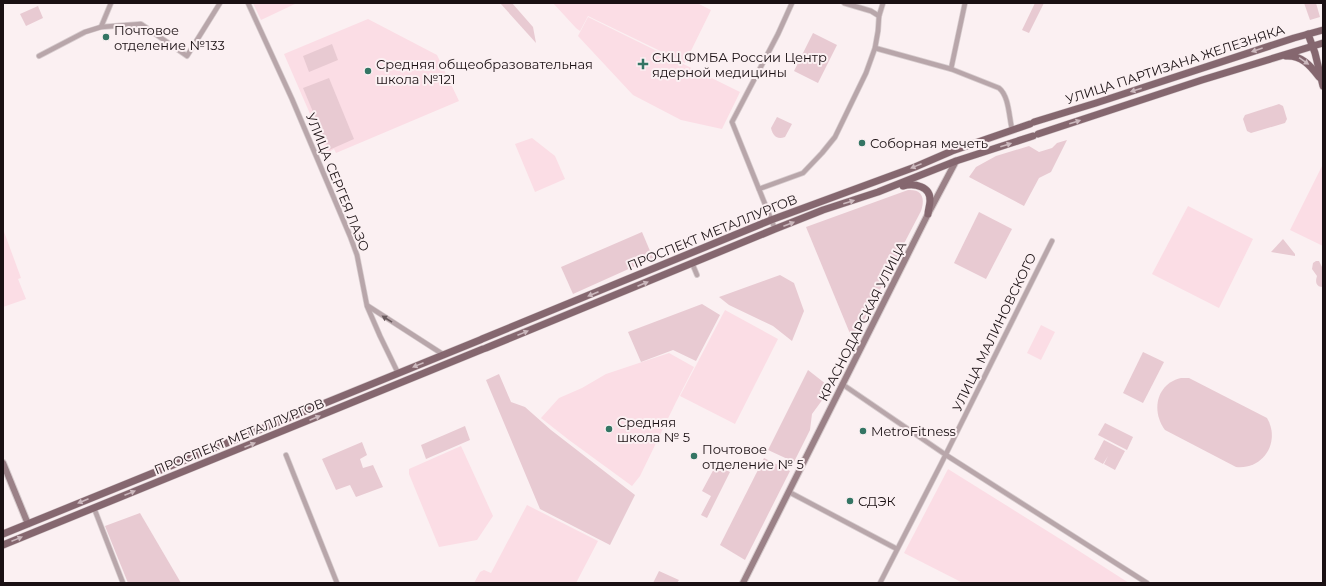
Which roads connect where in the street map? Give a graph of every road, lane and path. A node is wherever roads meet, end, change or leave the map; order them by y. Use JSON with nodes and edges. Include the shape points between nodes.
{"nodes":[{"id":1,"x":111,"y":3,"type":"edge"},
{"id":2,"x":220,"y":3,"type":"edge"},
{"id":3,"x":248,"y":3,"type":"edge"},
{"id":4,"x":792,"y":3,"type":"edge"},
{"id":5,"x":844,"y":3,"type":"edge"},
{"id":6,"x":882,"y":3,"type":"edge"},
{"id":7,"x":965,"y":3,"type":"edge"},
{"id":8,"x":879,"y":16,"type":"junction"},
{"id":9,"x":102,"y":27,"type":"junction"},
{"id":10,"x":1323,"y":30,"type":"edge"},
{"id":11,"x":1308,"y":34,"type":"junction"},
{"id":12,"x":1323,"y":43,"type":"edge"},
{"id":13,"x":1312,"y":46,"type":"junction"},
{"id":14,"x":875,"y":48,"type":"junction"},
{"id":15,"x":39,"y":56,"type":"dead end"},
{"id":16,"x":1280,"y":56,"type":"junction"},
{"id":17,"x":1323,"y":64,"type":"edge"},
{"id":18,"x":951,"y":69,"type":"junction"},
{"id":19,"x":1322,"y":83,"type":"edge"},
{"id":20,"x":1012,"y":129,"type":"junction"},
{"id":21,"x":952,"y":151,"type":"junction"},
{"id":22,"x":956,"y":161,"type":"junction"},
{"id":23,"x":759,"y":189,"type":"junction"},
{"id":24,"x":878,"y":192,"type":"junction"},
{"id":25,"x":928,"y":214,"type":"junction"},
{"id":26,"x":771,"y":220,"type":"junction"},
{"id":27,"x":775,"y":229,"type":"junction"},
{"id":28,"x":1052,"y":241,"type":"dead end"},
{"id":29,"x":692,"y":263,"type":"junction"},
{"id":30,"x":697,"y":275,"type":"dead end"},
{"id":31,"x":367,"y":306,"type":"junction"},
{"id":32,"x":444,"y":355,"type":"junction"},
{"id":33,"x":398,"y":373,"type":"junction"},
{"id":34,"x":403,"y":382,"type":"junction"},
{"id":35,"x":842,"y":384,"type":"junction"},
{"id":36,"x":286,"y":455,"type":"dead end"},
{"id":37,"x":946,"y":455,"type":"junction"},
{"id":38,"x":3,"y":463,"type":"edge"},
{"id":39,"x":790,"y":492,"type":"junction"},
{"id":40,"x":94,"y":508,"type":"junction"},
{"id":41,"x":28,"y":524,"type":"junction"},
{"id":42,"x":32,"y":533,"type":"junction"},
{"id":43,"x":3,"y":534,"type":"edge"},
{"id":44,"x":3,"y":544,"type":"edge"},
{"id":45,"x":897,"y":549,"type":"junction"},
{"id":46,"x":123,"y":583,"type":"edge"},
{"id":47,"x":337,"y":583,"type":"edge"},
{"id":48,"x":743,"y":583,"type":"edge"},
{"id":49,"x":880,"y":583,"type":"edge"},
{"id":50,"x":1147,"y":583,"type":"edge"}],
"edges":[{"from":1,"to":9,"type":"street"},
{"from":2,"to":9,"type":"street","via":[[187,56],[141,24]]},
{"from":3,"to":31,"type":"street","name":"УЛИЦА СЕРГЕЯ ЛАЗО","via":[[292,98],[350,236],[357,256]]},
{"from":4,"to":23,"type":"street","via":[[732,122]]},
{"from":5,"to":8,"type":"street"},
{"from":6,"to":8,"type":"street"},
{"from":7,"to":18,"type":"street"},
{"from":8,"to":14,"type":"street"},
{"from":9,"to":15,"type":"street","via":[[85,32]]},
{"from":10,"to":11,"type":"main road","name":"УЛИЦА ПАРТИЗАНА ЖЕЛЕЗНЯКА"},
{"from":11,"to":13,"type":"main road"},
{"from":11,"to":20,"type":"main road","name":"УЛИЦА ПАРТИЗАНА ЖЕЛЕЗНЯКА","one_way":true},
{"from":12,"to":13,"type":"main road","name":"УЛИЦА ПАРТИЗАНА ЖЕЛЕЗНЯКА"},
{"from":13,"to":16,"type":"main road","name":"УЛИЦА ПАРТИЗАНА ЖЕЛЕЗНЯКА"},
{"from":13,"to":19,"type":"main road"},
{"from":14,"to":18,"type":"street"},
{"from":14,"to":23,"type":"street","via":[[839,130],[822,153],[803,173]]},
{"from":16,"to":19,"type":"main road","one_way":true,"via":[[1300,58],[1311,66]]},
{"from":22,"to":16,"type":"main road","name":"УЛИЦА ПАРТИЗАНА ЖЕЛЕЗНЯКА","one_way":true},
{"from":17,"to":19,"type":"main road"},
{"from":18,"to":20,"type":"street","via":[[1003,91]]},
{"from":20,"to":21,"type":"main road","name":"УЛИЦА ПАРТИЗАНА ЖЕЛЕЗНЯКА"},
{"from":21,"to":22,"type":"main road"},
{"from":21,"to":26,"type":"main road","name":"ПРОСПЕКТ МЕТАЛЛУРГОВ","one_way":true},
{"from":22,"to":24,"type":"main road","name":"ПРОСПЕКТ МЕТАЛЛУРГОВ"},
{"from":22,"to":25,"type":"main road","name":"КРАСНОДАРСКАЯ УЛИЦА"},
{"from":23,"to":26,"type":"street"},
{"from":24,"to":25,"type":"main road","via":[[912,184],[919,185],[929,195]]},
{"from":27,"to":24,"type":"main road","name":"ПРОСПЕКТ МЕТАЛЛУРГОВ","one_way":true},
{"from":25,"to":35,"type":"main road","name":"КРАСНОДАРСКАЯ УЛИЦА"},
{"from":26,"to":27,"type":"street"},
{"from":26,"to":32,"type":"main road","name":"ПРОСПЕКТ МЕТАЛЛУРГОВ","one_way":true},
{"from":27,"to":29,"type":"main road","name":"ПРОСПЕКТ МЕТАЛЛУРГОВ"},
{"from":28,"to":37,"type":"street","name":"УЛИЦА МАЛИНОВСКОГО"},
{"from":29,"to":30,"type":"street"},
{"from":34,"to":29,"type":"main road","name":"ПРОСПЕКТ МЕТАЛЛУРГОВ","one_way":true},
{"from":32,"to":31,"type":"street","one_way":true},
{"from":31,"to":33,"type":"street","name":"УЛИЦА СЕРГЕЯ ЛАЗО"},
{"from":32,"to":33,"type":"main road","name":"ПРОСПЕКТ МЕТАЛЛУРГОВ","one_way":true},
{"from":33,"to":34,"type":"main road"},
{"from":33,"to":41,"type":"main road","name":"ПРОСПЕКТ МЕТАЛЛУРГОВ","one_way":true},
{"from":40,"to":34,"type":"main road","name":"ПРОСПЕКТ МЕТАЛЛУРГОВ","one_way":true},
{"from":35,"to":37,"type":"street"},
{"from":35,"to":39,"type":"main road","name":"КРАСНОДАРСКАЯ УЛИЦА"},
{"from":36,"to":47,"type":"street"},
{"from":37,"to":45,"type":"street","name":"УЛИЦА МАЛИНОВСКОГО"},
{"from":37,"to":50,"type":"street"},
{"from":38,"to":41,"type":"main road"},
{"from":39,"to":45,"type":"street"},
{"from":39,"to":48,"type":"main road","name":"КРАСНОДАРСКАЯ УЛИЦА"},
{"from":40,"to":42,"type":"main road","name":"ПРОСПЕКТ МЕТАЛЛУРГОВ"},
{"from":40,"to":46,"type":"street"},
{"from":41,"to":42,"type":"main road"},
{"from":41,"to":43,"type":"main road","name":"ПРОСПЕКТ МЕТАЛЛУРГОВ"},
{"from":44,"to":42,"type":"main road","name":"ПРОСПЕКТ МЕТАЛЛУРГОВ","one_way":true},
{"from":45,"to":49,"type":"street","name":"УЛИЦА МАЛИНОВСКОГО"}]}
